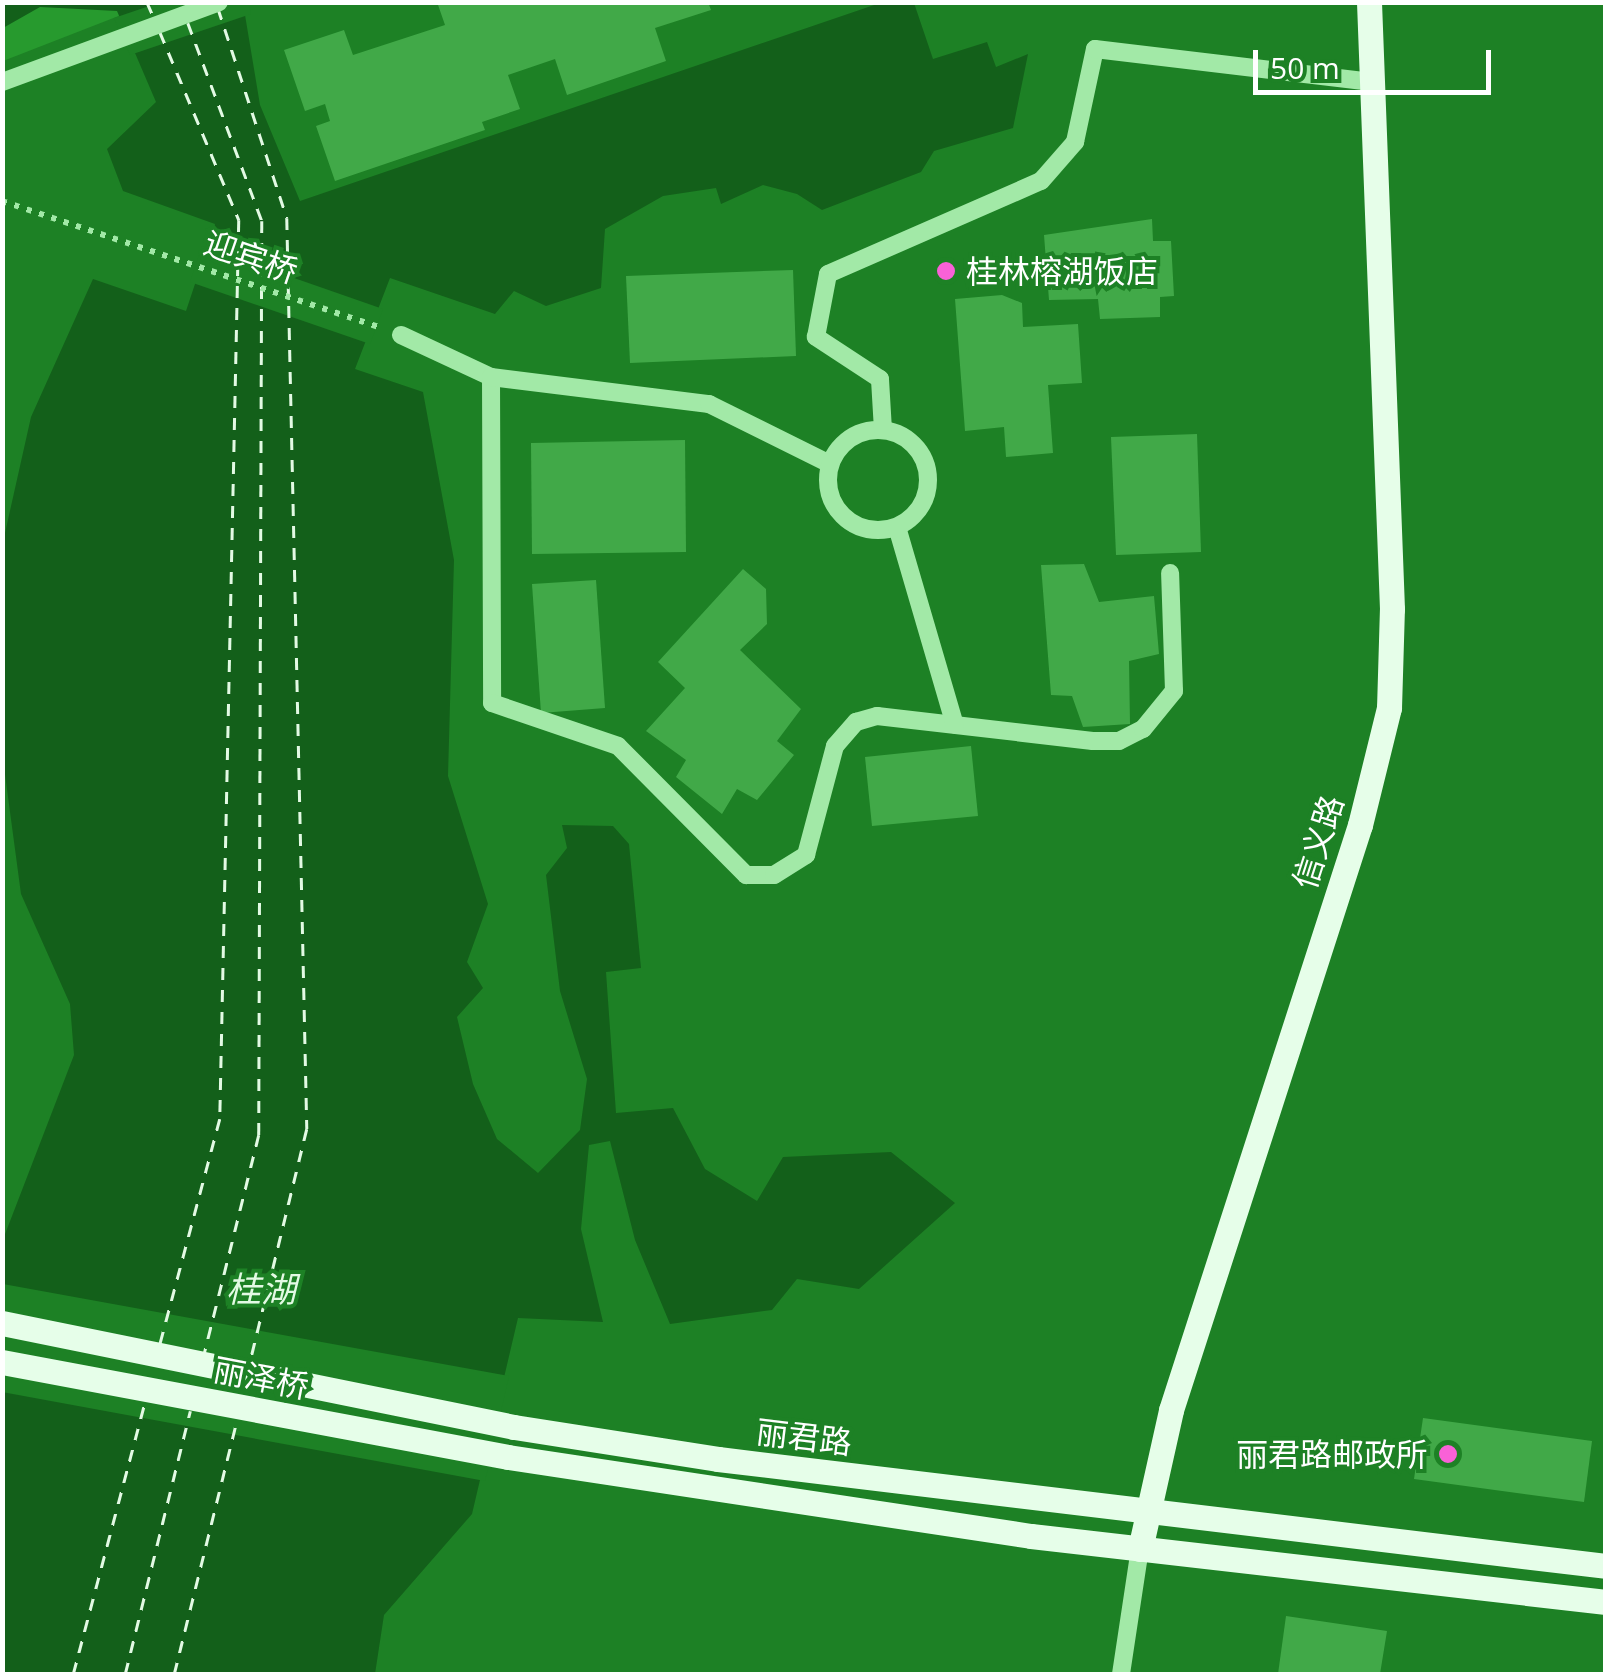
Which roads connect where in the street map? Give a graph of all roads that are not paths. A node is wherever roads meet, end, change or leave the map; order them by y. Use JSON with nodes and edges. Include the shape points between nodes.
{"nodes":[{"id":1,"x":219,"y":2,"type":"edge"},
{"id":2,"x":1369,"y":2,"type":"edge"},
{"id":3,"x":2,"y":82,"type":"edge"},
{"id":4,"x":1372,"y":82,"type":"junction"},
{"id":5,"x":401,"y":335,"type":"road end"},
{"id":6,"x":491,"y":377,"type":"junction"},
{"id":7,"x":883,"y":430,"type":"junction"},
{"id":8,"x":830,"y":464,"type":"junction"},
{"id":9,"x":897,"y":527,"type":"junction"},
{"id":10,"x":1170,"y":573,"type":"dead end"},
{"id":11,"x":955,"y":725,"type":"junction"},
{"id":12,"x":2,"y":1323,"type":"edge"},
{"id":13,"x":2,"y":1362,"type":"edge"},
{"id":14,"x":508,"y":1457,"type":"joint"},
{"id":15,"x":1148,"y":1510,"type":"junction"},
{"id":16,"x":1140,"y":1549,"type":"junction"},
{"id":17,"x":1606,"y":1566,"type":"edge"},
{"id":18,"x":1606,"y":1602,"type":"edge"},
{"id":19,"x":1121,"y":1674,"type":"edge"}],
"edges":[{"from":1,"to":3,"type":"street"},
{"from":2,"to":4,"type":"main road","name":"信义路"},
{"from":4,"to":7,"type":"street","via":[[1095,49],[1075,142],[1041,181],[828,274],[816,337],[880,379]]},
{"from":4,"to":15,"type":"main road","name":"信义路","via":[[1392,609],[1389,708],[1360,825],[1171,1410]]},
{"from":5,"to":6,"type":"street"},
{"from":6,"to":8,"type":"street","via":[[709,404]]},
{"from":6,"to":11,"type":"street","via":[[492,703],[618,746],[734,869],[763,876],[798,865],[806,855],[835,746],[847,728],[876,716]]},
{"from":7,"to":8,"type":"street","via":[[850,438]]},
{"from":7,"to":9,"type":"street","via":[[914,444],[928,474],[922,506]]},
{"from":8,"to":9,"type":"street","via":[[827,481],[838,512],[865,529]]},
{"from":9,"to":11,"type":"street"},
{"from":10,"to":11,"type":"street","via":[[1174,691],[1143,730],[1118,741],[1093,741]]},
{"from":12,"to":15,"type":"main road","name":"丽君路","via":[[514,1427],[718,1459]]},
{"from":13,"to":14,"type":"main road","name":"丽泽桥"},
{"from":14,"to":16,"type":"main road","name":"丽君路"},
{"from":15,"to":16,"type":"main road","name":"信义路"},
{"from":15,"to":17,"type":"main road","name":"丽君路"},
{"from":16,"to":18,"type":"main road","name":"丽君路"},
{"from":16,"to":19,"type":"street","name":"信义路"}]}
